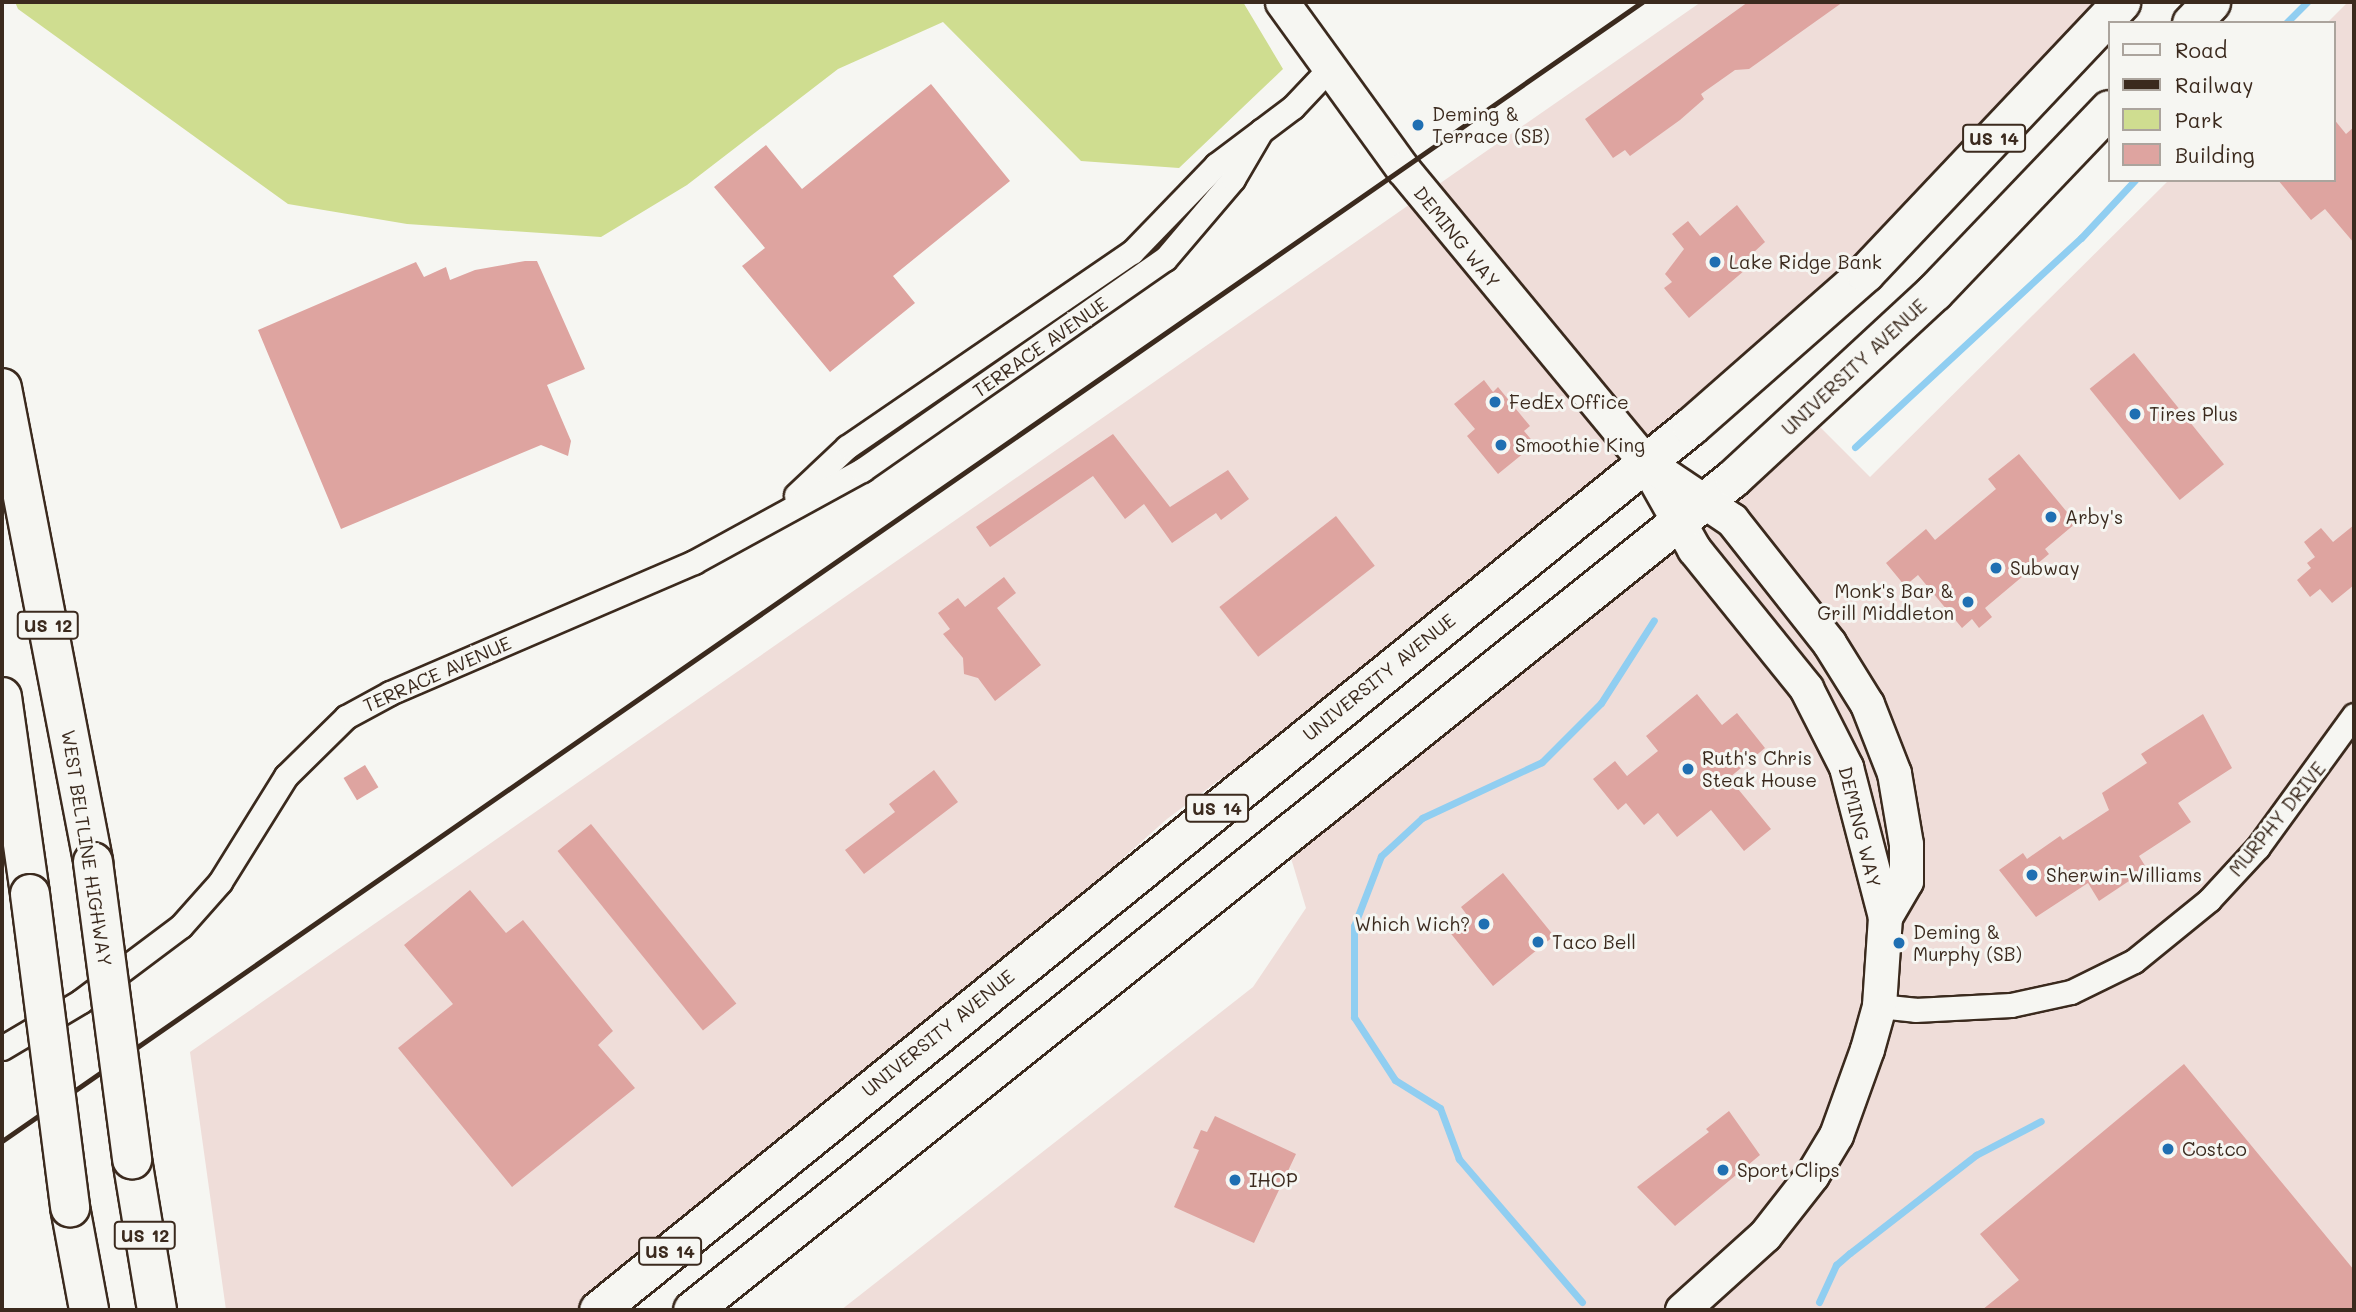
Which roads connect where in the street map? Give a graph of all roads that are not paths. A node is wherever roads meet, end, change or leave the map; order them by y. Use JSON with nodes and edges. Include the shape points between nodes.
{"nodes":[{"id":1,"x":1282,"y":2,"type":"edge"},
{"id":2,"x":2121,"y":2,"type":"edge"},
{"id":3,"x":2211,"y":2,"type":"edge"},
{"id":4,"x":2193,"y":21,"type":"edge"},
{"id":5,"x":1328,"y":70,"type":"junction"},
{"id":6,"x":2108,"y":110,"type":"edge"},
{"id":7,"x":2,"y":388,"type":"edge"},
{"id":8,"x":1645,"y":462,"type":"junction"},
{"id":9,"x":1692,"y":510,"type":"junction"},
{"id":10,"x":2,"y":697,"type":"edge"},
{"id":11,"x":2354,"y":715,"type":"edge"},
{"id":12,"x":1885,"y":917,"type":"junction"},
{"id":13,"x":1879,"y":1006,"type":"junction"},
{"id":14,"x":2,"y":1048,"type":"edge"},
{"id":15,"x":89,"y":1310,"type":"edge"},
{"id":16,"x":158,"y":1310,"type":"edge"},
{"id":17,"x":598,"y":1310,"type":"edge"},
{"id":18,"x":692,"y":1310,"type":"edge"},
{"id":19,"x":1682,"y":1310,"type":"edge"}],
"edges":[{"from":1,"to":5,"type":"street","name":"DEMING WAY"},
{"from":2,"to":8,"type":"main road","name":"UNIVERSITY AVENUE","number":"US 14","via":[[1865,273]]},
{"from":3,"to":4,"type":"main road"},
{"from":5,"to":8,"type":"street","name":"DEMING WAY","via":[[1506,297]]},
{"from":5,"to":14,"type":"street","name":"TERRACE AVENUE","via":[[1261,131],[1226,188],[1189,234],[1147,274],[862,470],[776,513],[694,562],[390,693],[346,717],[286,776],[220,881],[181,926],[81,1001]]},
{"from":6,"to":9,"type":"main road","name":"UNIVERSITY AVENUE","number":"US 14","via":[[1934,292],[1807,414]]},
{"from":7,"to":16,"type":"highway","name":"WEST BELTLINE HIGHWAY","number":"US 12","bridge":true,"via":[[93,862],[132,1159]]},
{"from":8,"to":9,"type":"street","name":"DEMING WAY"},
{"from":8,"to":17,"type":"main road","name":"UNIVERSITY AVENUE","number":"US 14"},
{"from":9,"to":12,"type":"street","name":"DEMING WAY","via":[[1694,549],[1785,658],[1825,721],[1846,767]]},
{"from":9,"to":12,"type":"street","name":"DEMING WAY","via":[[1732,520],[1829,643],[1881,735],[1902,808],[1906,844],[1906,881]]},
{"from":9,"to":18,"type":"main road","name":"UNIVERSITY AVENUE","number":"US 14"},
{"from":10,"to":15,"type":"highway","bridge":true,"via":[[70,1207]]},
{"from":11,"to":13,"type":"street","name":"MURPHY DRIVE","via":[[2259,847],[2209,900],[2134,961],[2071,992],[2011,1006],[1915,1010]]},
{"from":12,"to":13,"type":"street","name":"DEMING WAY"},
{"from":13,"to":19,"type":"street","name":"DEMING WAY","via":[[1853,1095],[1812,1175],[1765,1235]]}]}
